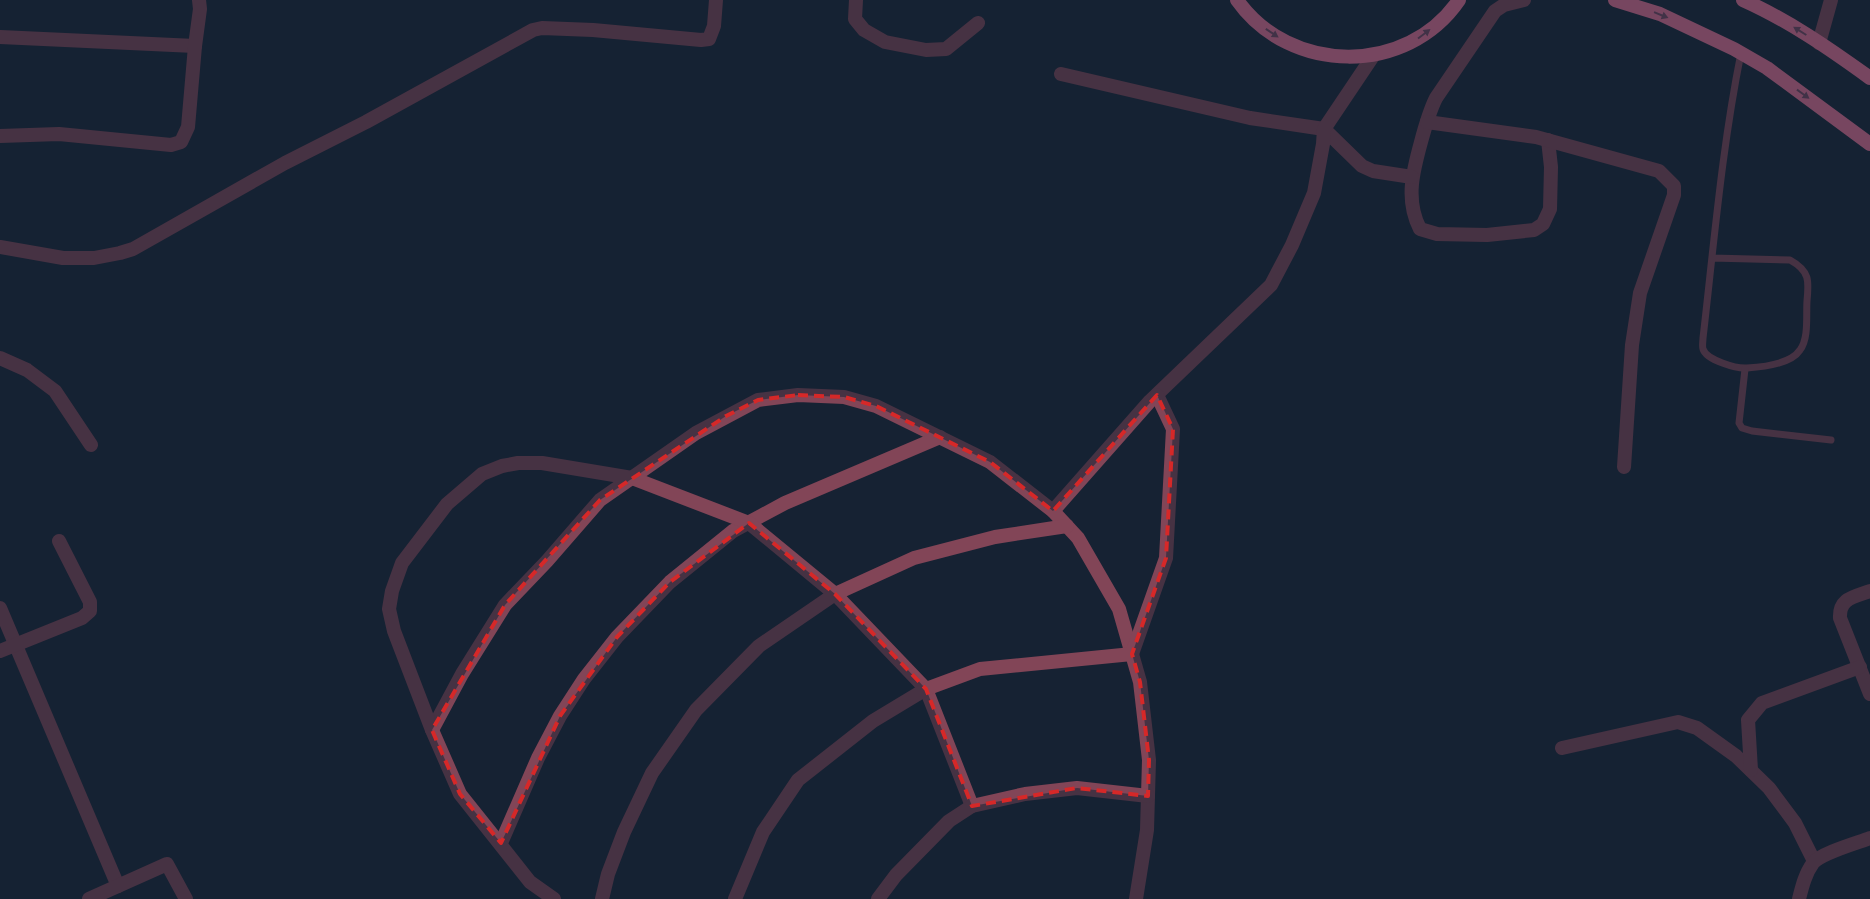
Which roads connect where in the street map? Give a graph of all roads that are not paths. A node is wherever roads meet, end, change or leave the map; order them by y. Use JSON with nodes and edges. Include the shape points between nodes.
{"nodes":[{"id":1,"x":200,"y":0,"type":"edge"},
{"id":2,"x":716,"y":0,"type":"edge"},
{"id":3,"x":856,"y":0,"type":"edge"},
{"id":4,"x":1237,"y":0,"type":"edge"},
{"id":5,"x":1459,"y":0,"type":"edge"},
{"id":6,"x":1524,"y":0,"type":"edge"},
{"id":7,"x":1615,"y":0,"type":"edge"},
{"id":8,"x":1743,"y":0,"type":"edge"},
{"id":9,"x":1831,"y":0,"type":"edge"},
{"id":10,"x":978,"y":23,"type":"dead end"},
{"id":11,"x":0,"y":37,"type":"edge"},
{"id":12,"x":1819,"y":43,"type":"junction"},
{"id":13,"x":195,"y":46,"type":"junction"},
{"id":14,"x":1741,"y":53,"type":"junction"},
{"id":15,"x":1373,"y":56,"type":"junction"},
{"id":16,"x":1061,"y":74,"type":"dead end"},
{"id":17,"x":1870,"y":78,"type":"edge"},
{"id":18,"x":1427,"y":122,"type":"junction"},
{"id":19,"x":1324,"y":129,"type":"junction"},
{"id":20,"x":0,"y":136,"type":"edge"},
{"id":21,"x":1548,"y":140,"type":"junction"},
{"id":22,"x":1870,"y":144,"type":"edge"},
{"id":23,"x":1412,"y":178,"type":"junction"},
{"id":24,"x":0,"y":247,"type":"edge"},
{"id":25,"x":1712,"y":258,"type":"junction"},
{"id":26,"x":0,"y":358,"type":"edge"},
{"id":27,"x":1746,"y":369,"type":"junction"},
{"id":28,"x":1157,"y":395,"type":"junction"},
{"id":29,"x":940,"y":437,"type":"junction"},
{"id":30,"x":1831,"y":440,"type":"dead end"},
{"id":31,"x":91,"y":445,"type":"dead end"},
{"id":32,"x":1624,"y":467,"type":"dead end"},
{"id":33,"x":632,"y":478,"type":"junction"},
{"id":34,"x":1053,"y":511,"type":"junction"},
{"id":35,"x":749,"y":523,"type":"junction"},
{"id":36,"x":1067,"y":526,"type":"junction"},
{"id":37,"x":58,"y":541,"type":"dead end"},
{"id":38,"x":1870,"y":591,"type":"edge"},
{"id":39,"x":835,"y":594,"type":"junction"},
{"id":40,"x":0,"y":608,"type":"edge"},
{"id":41,"x":17,"y":645,"type":"junction"},
{"id":42,"x":0,"y":651,"type":"edge"},
{"id":43,"x":1132,"y":654,"type":"junction"},
{"id":44,"x":1860,"y":667,"type":"junction"},
{"id":45,"x":926,"y":689,"type":"junction"},
{"id":46,"x":1870,"y":694,"type":"edge"},
{"id":47,"x":432,"y":730,"type":"junction"},
{"id":48,"x":1562,"y":748,"type":"dead end"},
{"id":49,"x":1751,"y":770,"type":"junction"},
{"id":50,"x":1148,"y":796,"type":"junction"},
{"id":51,"x":972,"y":806,"type":"junction"},
{"id":52,"x":1870,"y":838,"type":"edge"},
{"id":53,"x":501,"y":843,"type":"junction"},
{"id":54,"x":1814,"y":861,"type":"junction"},
{"id":55,"x":118,"y":886,"type":"junction"},
{"id":56,"x":93,"y":898,"type":"edge"},
{"id":57,"x":186,"y":899,"type":"edge"},
{"id":58,"x":554,"y":899,"type":"edge"},
{"id":59,"x":602,"y":899,"type":"edge"},
{"id":60,"x":735,"y":899,"type":"edge"},
{"id":61,"x":878,"y":899,"type":"edge"},
{"id":62,"x":1136,"y":899,"type":"edge"},
{"id":63,"x":1798,"y":899,"type":"edge"}],
"edges":[{"from":1,"to":13,"type":"street"},
{"from":2,"to":24,"type":"street","via":[[714,26],[709,40],[593,30],[533,30],[133,249],[94,258],[63,258]]},
{"from":3,"to":10,"type":"street","via":[[855,19],[864,30],[885,42],[926,50],[946,49]]},
{"from":4,"to":15,"type":"highway","one_way":true,"via":[[1272,35],[1303,50],[1338,57]]},
{"from":15,"to":5,"type":"highway","one_way":true,"via":[[1414,41],[1450,14]]},
{"from":6,"to":18,"type":"street","via":[[1495,11],[1436,98]]},
{"from":7,"to":14,"type":"highway","one_way":true,"via":[[1660,14]]},
{"from":12,"to":8,"type":"highway","one_way":true,"via":[[1768,11]]},
{"from":9,"to":12,"type":"street"},
{"from":11,"to":13,"type":"street"},
{"from":12,"to":17,"type":"highway"},
{"from":13,"to":20,"type":"street","via":[[188,127],[184,138],[176,145],[59,134]]},
{"from":14,"to":22,"type":"highway","one_way":true,"via":[[1767,68]]},
{"from":14,"to":25,"type":"lane","via":[[1732,95]]},
{"from":15,"to":19,"type":"street"},
{"from":16,"to":19,"type":"street","via":[[1250,118]]},
{"from":18,"to":21,"type":"street"},
{"from":18,"to":23,"type":"street"},
{"from":19,"to":23,"type":"street","via":[[1362,166]]},
{"from":19,"to":28,"type":"street","via":[[1314,193],[1271,285]]},
{"from":21,"to":23,"type":"street","via":[[1550,209],[1543,224],[1534,230],[1467,235],[1437,234],[1420,228],[1414,217]]},
{"from":21,"to":32,"type":"street","via":[[1659,171],[1674,186],[1674,195],[1640,293],[1632,345]]},
{"from":25,"to":27,"type":"lane","via":[[1703,349],[1715,361]]},
{"from":25,"to":27,"type":"lane","via":[[1790,260],[1798,264],[1809,281],[1804,343],[1799,352],[1781,363]]},
{"from":26,"to":31,"type":"street","via":[[27,370],[55,391]]},
{"from":27,"to":30,"type":"lane","via":[[1739,423],[1742,428]]},
{"from":28,"to":34,"type":"street"},
{"from":28,"to":43,"type":"street","via":[[1173,429],[1166,558]]},
{"from":29,"to":33,"type":"street","via":[[876,406],[844,397],[798,395],[758,400],[696,433]]},
{"from":29,"to":34,"type":"street","via":[[990,462]]},
{"from":29,"to":35,"type":"street","via":[[785,503]]},
{"from":33,"to":35,"type":"street"},
{"from":33,"to":47,"type":"street","via":[[600,500],[505,605]]},
{"from":33,"to":47,"type":"street","via":[[542,463],[518,463],[482,474],[447,504],[402,563],[389,609],[394,631]]},
{"from":34,"to":36,"type":"street"},
{"from":35,"to":39,"type":"street"},
{"from":35,"to":53,"type":"street","via":[[733,531],[670,582],[612,644],[584,680],[538,758]]},
{"from":36,"to":39,"type":"street","via":[[995,537],[914,558]]},
{"from":36,"to":43,"type":"street","via":[[1078,538],[1120,609]]},
{"from":37,"to":41,"type":"street","via":[[90,602],[90,611],[82,618]]},
{"from":38,"to":44,"type":"street","via":[[1844,601],[1839,609]]},
{"from":39,"to":45,"type":"street"},
{"from":39,"to":59,"type":"street","via":[[759,646],[696,710],[652,773],[624,832]]},
{"from":40,"to":41,"type":"street"},
{"from":41,"to":42,"type":"street"},
{"from":41,"to":55,"type":"street"},
{"from":43,"to":45,"type":"street","via":[[980,669]]},
{"from":43,"to":50,"type":"street","via":[[1140,682],[1149,760]]},
{"from":44,"to":46,"type":"street"},
{"from":44,"to":49,"type":"street","via":[[1762,703],[1748,720]]},
{"from":45,"to":51,"type":"street"},
{"from":45,"to":60,"type":"street","via":[[873,721],[798,780],[763,832]]},
{"from":47,"to":53,"type":"street","via":[[460,794]]},
{"from":48,"to":49,"type":"street","via":[[1678,722],[1697,728]]},
{"from":49,"to":54,"type":"street","via":[[1795,823]]},
{"from":50,"to":51,"type":"street","via":[[1077,788],[1025,794]]},
{"from":50,"to":62,"type":"street"},
{"from":51,"to":61,"type":"street","via":[[949,821],[896,875]]},
{"from":52,"to":54,"type":"street"},
{"from":53,"to":58,"type":"street","via":[[530,882]]},
{"from":54,"to":63,"type":"street"},
{"from":55,"to":56,"type":"street"},
{"from":55,"to":57,"type":"street","via":[[167,864]]}]}
